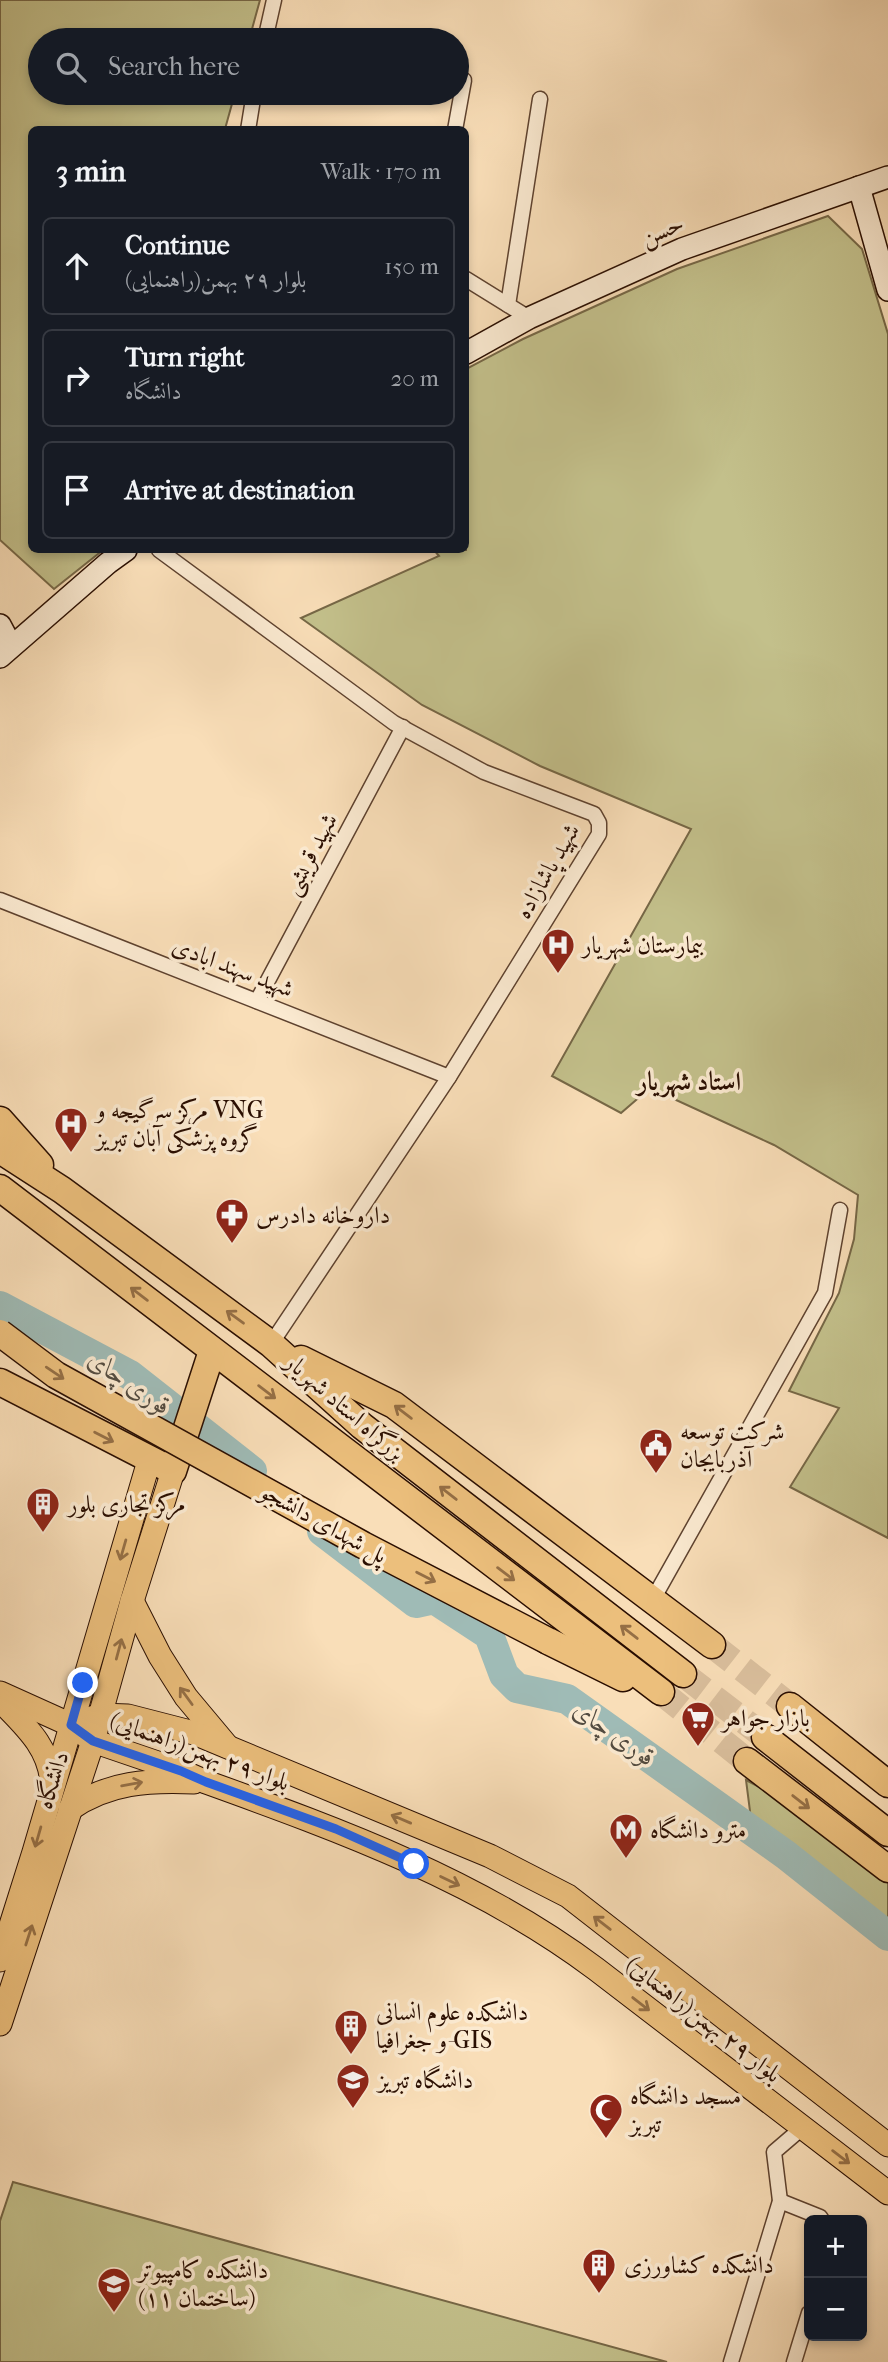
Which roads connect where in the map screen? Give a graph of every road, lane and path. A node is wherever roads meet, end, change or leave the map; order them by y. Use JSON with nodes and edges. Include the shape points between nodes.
{"nodes":[{"id":1,"x":274,"y":0,"type":"edge"},
{"id":2,"x":268,"y":28,"type":"edge"},
{"id":3,"x":540,"y":99,"type":"dead end"},
{"id":4,"x":252,"y":105,"type":"edge"},
{"id":5,"x":460,"y":105,"type":"edge"},
{"id":6,"x":249,"y":126,"type":"edge"},
{"id":7,"x":456,"y":126,"type":"edge"},
{"id":8,"x":888,"y":177,"type":"edge"},
{"id":9,"x":859,"y":187,"type":"junction"},
{"id":10,"x":469,"y":281,"type":"edge"},
{"id":11,"x":888,"y":289,"type":"edge"},
{"id":12,"x":508,"y":305,"type":"junction"},
{"id":13,"x":529,"y":318,"type":"junction"},
{"id":14,"x":469,"y":351,"type":"edge"},
{"id":15,"x":122,"y":553,"type":"edge"},
{"id":16,"x":163,"y":553,"type":"edge"},
{"id":17,"x":0,"y":625,"type":"edge"},
{"id":18,"x":3,"y":654,"type":"edge"},
{"id":19,"x":403,"y":727,"type":"junction"},
{"id":20,"x":0,"y":900,"type":"edge"},
{"id":21,"x":257,"y":1001,"type":"junction"},
{"id":22,"x":449,"y":1077,"type":"junction"},
{"id":23,"x":0,"y":1120,"type":"edge"},
{"id":24,"x":0,"y":1150,"type":"edge"},
{"id":25,"x":0,"y":1188,"type":"edge"},
{"id":26,"x":62,"y":1190,"type":"junction"},
{"id":27,"x":840,"y":1210,"type":"dead end"},
{"id":28,"x":0,"y":1333,"type":"edge"},
{"id":29,"x":271,"y":1343,"type":"junction"},
{"id":30,"x":212,"y":1351,"type":"junction"},
{"id":31,"x":4,"y":1384,"type":"edge"},
{"id":32,"x":149,"y":1461,"type":"junction"},
{"id":33,"x":173,"y":1471,"type":"junction"},
{"id":34,"x":132,"y":1601,"type":"junction"},
{"id":35,"x":652,"y":1601,"type":"junction"},
{"id":36,"x":712,"y":1645,"type":"tunnel mouth"},
{"id":37,"x":683,"y":1674,"type":"tunnel mouth"},
{"id":38,"x":0,"y":1693,"type":"edge"},
{"id":39,"x":0,"y":1700,"type":"edge"},
{"id":40,"x":790,"y":1706,"type":"tunnel mouth"},
{"id":41,"x":101,"y":1715,"type":"junction"},
{"id":42,"x":71,"y":1725,"type":"junction"},
{"id":43,"x":194,"y":1733,"type":"junction"},
{"id":44,"x":765,"y":1737,"type":"tunnel mouth"},
{"id":45,"x":93,"y":1741,"type":"junction"},
{"id":46,"x":229,"y":1748,"type":"junction"},
{"id":47,"x":747,"y":1761,"type":"tunnel mouth"},
{"id":48,"x":181,"y":1771,"type":"junction"},
{"id":49,"x":206,"y":1782,"type":"junction"},
{"id":50,"x":888,"y":1784,"type":"edge"},
{"id":51,"x":52,"y":1789,"type":"junction"},
{"id":52,"x":70,"y":1810,"type":"junction"},
{"id":53,"x":888,"y":1833,"type":"edge"},
{"id":54,"x":888,"y":1869,"type":"edge"},
{"id":55,"x":0,"y":1960,"type":"edge"},
{"id":56,"x":0,"y":2024,"type":"edge"},
{"id":57,"x":802,"y":2129,"type":"junction"},
{"id":58,"x":888,"y":2145,"type":"edge"},
{"id":59,"x":888,"y":2193,"type":"edge"},
{"id":60,"x":780,"y":2201,"type":"junction"},
{"id":61,"x":815,"y":2215,"type":"edge"},
{"id":62,"x":804,"y":2330,"type":"edge"},
{"id":63,"x":731,"y":2362,"type":"edge"},
{"id":64,"x":794,"y":2362,"type":"edge"}],
"edges":[{"from":1,"to":2,"type":"street"},
{"from":3,"to":12,"type":"street"},
{"from":4,"to":6,"type":"street"},
{"from":5,"to":7,"type":"street"},
{"from":8,"to":9,"type":"street","name":"حسن"},
{"from":9,"to":11,"type":"street"},
{"from":9,"to":13,"type":"street","name":"حسن","via":[[682,249]]},
{"from":10,"to":12,"type":"street"},
{"from":12,"to":13,"type":"street"},
{"from":13,"to":14,"type":"street","name":"حسن"},
{"from":15,"to":18,"type":"street"},
{"from":16,"to":19,"type":"street","name":"شهید پاشازاده"},
{"from":17,"to":18,"type":"street","via":[[8,640]]},
{"from":19,"to":21,"type":"street","name":"شهید قریشی"},
{"from":19,"to":22,"type":"street","name":"شهید پاشازاده","via":[[484,772],[594,814],[598,822],[599,834]]},
{"from":20,"to":21,"type":"street","name":"شهید سهند ابادی"},
{"from":21,"to":22,"type":"street","name":"شهید سهند ابادی"},
{"from":22,"to":29,"type":"street","name":"شهید پاشازاده"},
{"from":23,"to":26,"type":"highway"},
{"from":24,"to":26,"type":"highway","name":"بزرگراه استاد شهریار"},
{"from":30,"to":25,"type":"highway","one_way":true},
{"from":29,"to":26,"type":"highway","name":"بزرگراه استاد شهریار","one_way":true},
{"from":27,"to":35,"type":"street","via":[[825,1293]]},
{"from":28,"to":30,"type":"highway","name":"پل شهدای دانشجو","bridge":true,"via":[[56,1375],[363,1545],[629,1681],[661,1692]]},
{"from":35,"to":29,"type":"highway","one_way":true,"via":[[394,1405]]},
{"from":37,"to":29,"type":"highway","name":"بزرگراه استاد شهریار","one_way":true,"via":[[362,1426]]},
{"from":30,"to":33,"type":"highway"},
{"from":31,"to":32,"type":"highway","one_way":true},
{"from":32,"to":33,"type":"highway"},
{"from":32,"to":42,"type":"main road","name":"دانشگاه","one_way":true},
{"from":33,"to":34,"type":"main road","name":"دانشگاه"},
{"from":41,"to":34,"type":"main road","name":"دانشگاه","one_way":true},
{"from":46,"to":34,"type":"main road","one_way":true,"via":[[186,1698]]},
{"from":35,"to":36,"type":"highway"},
{"from":38,"to":42,"type":"main road"},
{"from":39,"to":51,"type":"main road","via":[[45,1751]]},
{"from":40,"to":50,"type":"highway"},
{"from":41,"to":42,"type":"main road","name":"بلوار ٢٩ بهمن(راهنمایی)"},
{"from":41,"to":43,"type":"main road","name":"بلوار ٢٩ بهمن(راهنمایی)","via":[[128,1716]]},
{"from":41,"to":45,"type":"main road","name":"دانشگاه"},
{"from":42,"to":45,"type":"main road","name":"بلوار ٢٩ بهمن(راهنمایی)"},
{"from":42,"to":51,"type":"main road","name":"دانشگاه"},
{"from":43,"to":46,"type":"main road","name":"بلوار ٢٩ بهمن(راهنمایی)"},
{"from":43,"to":48,"type":"main road","via":[[177,1748]]},
{"from":44,"to":53,"type":"highway"},
{"from":45,"to":48,"type":"main road","name":"بلوار ٢٩ بهمن(راهنمایی)"},
{"from":45,"to":52,"type":"main road","name":"دانشگاه"},
{"from":58,"to":46,"type":"main road","name":"بلوار ٢٩ بهمن(راهنمایی)","one_way":true,"via":[[568,1896],[490,1856]]},
{"from":47,"to":54,"type":"highway","one_way":true},
{"from":48,"to":49,"type":"main road","name":"بلوار ٢٩ بهمن(راهنمایی)"},
{"from":52,"to":49,"type":"main road","one_way":true,"via":[[104,1790],[140,1782]]},
{"from":49,"to":57,"type":"main road","name":"بلوار ٢٩ بهمن(راهنمایی)","one_way":true,"via":[[374,1845],[528,1922],[559,1941]]},
{"from":51,"to":55,"type":"main road","name":"دانشگاه","one_way":true},
{"from":56,"to":52,"type":"main road","name":"دانشگاه","one_way":true},
{"from":57,"to":59,"type":"main road","name":"بلوار ٢٩ بهمن(راهنمایی)","one_way":true},
{"from":57,"to":60,"type":"street","via":[[774,2152]]},
{"from":60,"to":61,"type":"street"},
{"from":60,"to":63,"type":"street"},
{"from":62,"to":64,"type":"street"}]}
